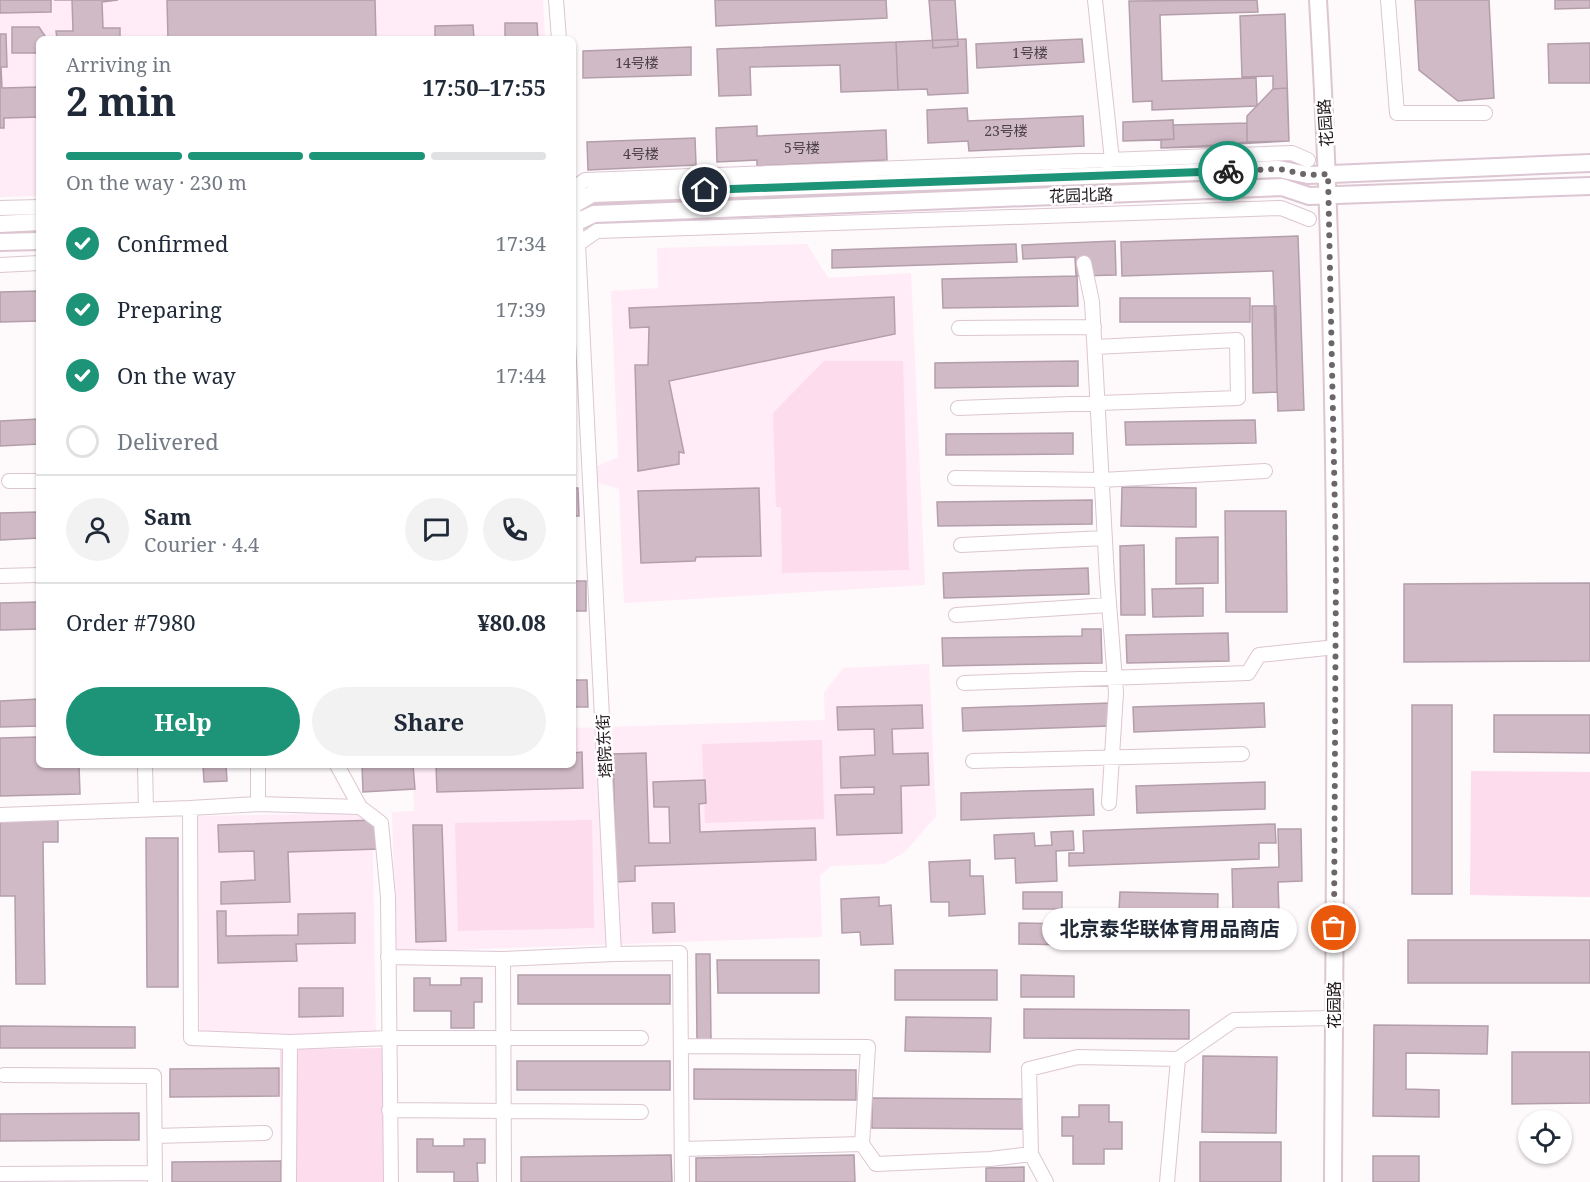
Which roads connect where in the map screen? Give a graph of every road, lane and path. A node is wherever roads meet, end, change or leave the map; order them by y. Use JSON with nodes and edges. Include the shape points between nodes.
{"nodes":[{"id":1,"x":556,"y":0,"type":"edge"},
{"id":2,"x":1095,"y":0,"type":"edge"},
{"id":3,"x":1318,"y":0,"type":"edge"},
{"id":4,"x":1388,"y":0,"type":"edge"},
{"id":5,"x":559,"y":36,"type":"edge"},
{"id":6,"x":1485,"y":113,"type":"dead end"},
{"id":7,"x":1308,"y":160,"type":"dead end"},
{"id":8,"x":1590,"y":163,"type":"edge"},
{"id":9,"x":1110,"y":167,"type":"junction"},
{"id":10,"x":1328,"y":174,"type":"junction"},
{"id":11,"x":1590,"y":186,"type":"edge"},
{"id":12,"x":576,"y":187,"type":"edge"},
{"id":13,"x":1328,"y":196,"type":"junction"},
{"id":14,"x":36,"y":207,"type":"edge"},
{"id":15,"x":0,"y":208,"type":"edge"},
{"id":16,"x":576,"y":213,"type":"edge"},
{"id":17,"x":576,"y":215,"type":"edge"},
{"id":18,"x":1309,"y":219,"type":"dead end"},
{"id":19,"x":36,"y":222,"type":"edge"},
{"id":20,"x":0,"y":224,"type":"edge"},
{"id":21,"x":36,"y":241,"type":"edge"},
{"id":22,"x":0,"y":242,"type":"edge"},
{"id":23,"x":576,"y":244,"type":"edge"},
{"id":24,"x":36,"y":263,"type":"edge"},
{"id":25,"x":1084,"y":263,"type":"dead end"},
{"id":26,"x":0,"y":265,"type":"edge"},
{"id":27,"x":1094,"y":327,"type":"junction"},
{"id":28,"x":959,"y":328,"type":"dead end"},
{"id":29,"x":1095,"y":347,"type":"junction"},
{"id":30,"x":579,"y":367,"type":"edge"},
{"id":31,"x":1098,"y":404,"type":"junction"},
{"id":32,"x":958,"y":408,"type":"dead end"},
{"id":33,"x":1265,"y":471,"type":"dead end"},
{"id":34,"x":955,"y":478,"type":"dead end"},
{"id":35,"x":1102,"y":480,"type":"junction"},
{"id":36,"x":9,"y":481,"type":"dead end"},
{"id":37,"x":36,"y":481,"type":"edge"},
{"id":38,"x":1105,"y":538,"type":"junction"},
{"id":39,"x":961,"y":545,"type":"dead end"},
{"id":40,"x":36,"y":574,"type":"edge"},
{"id":41,"x":0,"y":576,"type":"edge"},
{"id":42,"x":1109,"y":605,"type":"junction"},
{"id":43,"x":957,"y":615,"type":"dead end"},
{"id":44,"x":1336,"y":647,"type":"junction"},
{"id":45,"x":1115,"y":676,"type":"junction"},
{"id":46,"x":964,"y":683,"type":"dead end"},
{"id":47,"x":1242,"y":754,"type":"dead end"},
{"id":48,"x":1112,"y":758,"type":"junction"},
{"id":49,"x":973,"y":761,"type":"dead end"},
{"id":50,"x":146,"y":768,"type":"edge"},
{"id":51,"x":258,"y":768,"type":"edge"},
{"id":52,"x":339,"y":768,"type":"edge"},
{"id":53,"x":1109,"y":803,"type":"dead end"},
{"id":54,"x":258,"y":804,"type":"junction"},
{"id":55,"x":360,"y":807,"type":"junction"},
{"id":56,"x":190,"y":808,"type":"junction"},
{"id":57,"x":147,"y":810,"type":"junction"},
{"id":58,"x":0,"y":815,"type":"edge"},
{"id":59,"x":614,"y":954,"type":"junction"},
{"id":60,"x":388,"y":957,"type":"junction"},
{"id":61,"x":503,"y":959,"type":"junction"},
{"id":62,"x":1334,"y":1018,"type":"junction"},
{"id":63,"x":388,"y":1038,"type":"junction"},
{"id":64,"x":503,"y":1038,"type":"junction"},
{"id":65,"x":641,"y":1038,"type":"dead end"},
{"id":66,"x":290,"y":1042,"type":"junction"},
{"id":67,"x":681,"y":1046,"type":"junction"},
{"id":68,"x":1178,"y":1059,"type":"junction"},
{"id":69,"x":4,"y":1075,"type":"dead end"},
{"id":70,"x":389,"y":1110,"type":"junction"},
{"id":71,"x":504,"y":1111,"type":"junction"},
{"id":72,"x":641,"y":1112,"type":"dead end"},
{"id":73,"x":265,"y":1133,"type":"dead end"},
{"id":74,"x":155,"y":1136,"type":"junction"},
{"id":75,"x":861,"y":1144,"type":"junction"},
{"id":76,"x":682,"y":1149,"type":"junction"},
{"id":77,"x":1031,"y":1154,"type":"junction"},
{"id":78,"x":1,"y":1174,"type":"edge"},
{"id":79,"x":155,"y":1178,"type":"edge"},
{"id":80,"x":289,"y":1182,"type":"edge"},
{"id":81,"x":391,"y":1182,"type":"edge"},
{"id":82,"x":504,"y":1182,"type":"edge"},
{"id":83,"x":682,"y":1182,"type":"edge"},
{"id":84,"x":1046,"y":1182,"type":"edge"},
{"id":85,"x":1167,"y":1182,"type":"edge"},
{"id":86,"x":1333,"y":1182,"type":"edge"}],
"edges":[{"from":1,"to":5,"type":"street"},
{"from":2,"to":9,"type":"street"},
{"from":3,"to":10,"type":"street","name":"花园路"},
{"from":4,"to":6,"type":"street","via":[[1397,113]]},
{"from":7,"to":9,"type":"street","via":[[1292,153]]},
{"from":8,"to":10,"type":"street","name":"花园北路"},
{"from":9,"to":10,"type":"street","name":"花园北路","via":[[1279,169],[1308,175]]},
{"from":9,"to":12,"type":"street","via":[[585,180]]},
{"from":9,"to":16,"type":"street","name":"花园北路","via":[[592,194]]},
{"from":10,"to":13,"type":"street","name":"花园路"},
{"from":11,"to":13,"type":"street","name":"花园北路"},
{"from":13,"to":17,"type":"street","name":"花园北路","via":[[1309,196],[1282,187]]},
{"from":13,"to":44,"type":"street","name":"花园路"},
{"from":14,"to":15,"type":"street"},
{"from":18,"to":23,"type":"street","via":[[1281,208],[1049,215],[597,231]]},
{"from":19,"to":20,"type":"street"},
{"from":21,"to":22,"type":"street"},
{"from":23,"to":30,"type":"street","name":"塔院东街"},
{"from":24,"to":26,"type":"street"},
{"from":25,"to":27,"type":"street"},
{"from":27,"to":28,"type":"street"},
{"from":27,"to":29,"type":"street"},
{"from":29,"to":31,"type":"street"},
{"from":29,"to":31,"type":"street","via":[[1237,340],[1238,398]]},
{"from":30,"to":59,"type":"street","name":"塔院东街"},
{"from":31,"to":32,"type":"street"},
{"from":31,"to":35,"type":"street"},
{"from":33,"to":35,"type":"street"},
{"from":34,"to":35,"type":"street"},
{"from":35,"to":38,"type":"street"},
{"from":36,"to":37,"type":"street"},
{"from":38,"to":39,"type":"street"},
{"from":38,"to":42,"type":"street"},
{"from":40,"to":41,"type":"street"},
{"from":42,"to":43,"type":"street"},
{"from":42,"to":45,"type":"street"},
{"from":44,"to":45,"type":"street","via":[[1259,655],[1248,673]]},
{"from":44,"to":62,"type":"street","name":"花园路"},
{"from":45,"to":46,"type":"street"},
{"from":45,"to":48,"type":"street"},
{"from":47,"to":48,"type":"street"},
{"from":48,"to":49,"type":"street"},
{"from":48,"to":53,"type":"street"},
{"from":50,"to":57,"type":"street"},
{"from":51,"to":54,"type":"street"},
{"from":52,"to":55,"type":"street"},
{"from":54,"to":55,"type":"street"},
{"from":54,"to":56,"type":"street"},
{"from":55,"to":60,"type":"street","via":[[381,823],[388,897]]},
{"from":56,"to":57,"type":"street"},
{"from":56,"to":66,"type":"street","via":[[191,1038]]},
{"from":57,"to":58,"type":"street"},
{"from":59,"to":61,"type":"street"},
{"from":59,"to":67,"type":"street","via":[[680,953]]},
{"from":60,"to":61,"type":"street"},
{"from":60,"to":63,"type":"street"},
{"from":61,"to":64,"type":"street"},
{"from":62,"to":68,"type":"street","via":[[1234,1020]]},
{"from":62,"to":86,"type":"street","name":"花园路"},
{"from":63,"to":64,"type":"street"},
{"from":63,"to":66,"type":"street"},
{"from":63,"to":70,"type":"street"},
{"from":64,"to":65,"type":"street"},
{"from":64,"to":71,"type":"street"},
{"from":66,"to":80,"type":"street"},
{"from":67,"to":75,"type":"street","via":[[868,1047]]},
{"from":67,"to":76,"type":"street"},
{"from":68,"to":77,"type":"street","via":[[1078,1057],[1029,1069]]},
{"from":68,"to":85,"type":"street"},
{"from":69,"to":74,"type":"street","via":[[154,1076]]},
{"from":70,"to":71,"type":"street"},
{"from":70,"to":81,"type":"street"},
{"from":71,"to":72,"type":"street"},
{"from":71,"to":82,"type":"street"},
{"from":73,"to":74,"type":"street"},
{"from":74,"to":79,"type":"street"},
{"from":75,"to":76,"type":"street"},
{"from":75,"to":77,"type":"street","via":[[876,1164]]},
{"from":76,"to":83,"type":"street"},
{"from":77,"to":84,"type":"street"},
{"from":78,"to":79,"type":"street"}]}
